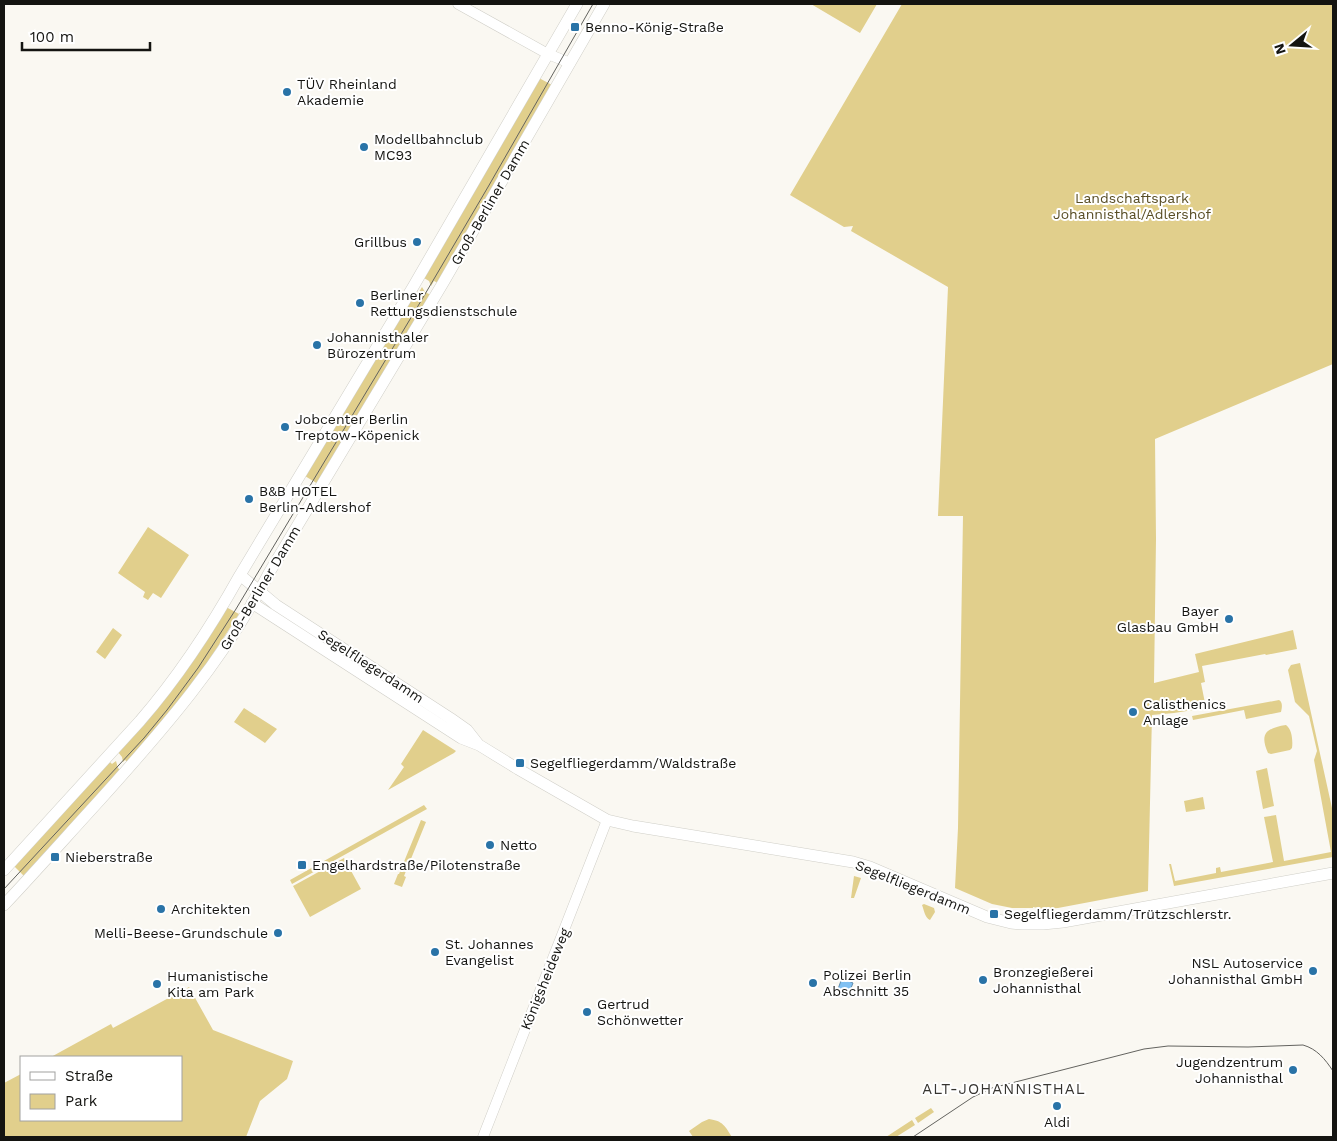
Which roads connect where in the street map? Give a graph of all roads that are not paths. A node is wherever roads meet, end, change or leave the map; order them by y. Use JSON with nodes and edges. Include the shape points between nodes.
{"nodes":[{"id":1,"x":458,"y":4,"type":"edge"},
{"id":2,"x":577,"y":4,"type":"edge"},
{"id":3,"x":604,"y":4,"type":"edge"},
{"id":4,"x":548,"y":54,"type":"junction"},
{"id":5,"x":570,"y":62,"type":"junction"},
{"id":6,"x":240,"y":575,"type":"junction"},
{"id":7,"x":259,"y":591,"type":"junction"},
{"id":8,"x":252,"y":604,"type":"junction"},
{"id":9,"x":479,"y":745,"type":"junction"},
{"id":10,"x":607,"y":820,"type":"junction"},
{"id":11,"x":4,"y":870,"type":"edge"},
{"id":12,"x":1333,"y":873,"type":"edge"},
{"id":13,"x":4,"y":905,"type":"edge"},
{"id":14,"x":483,"y":1137,"type":"edge"}],
"edges":[{"from":1,"to":4,"type":"street"},
{"from":2,"to":4,"type":"main road","name":"Groß-Berliner Damm"},
{"from":3,"to":5,"type":"main road","name":"Groß-Berliner Damm"},
{"from":4,"to":5,"type":"street"},
{"from":4,"to":6,"type":"main road","name":"Groß-Berliner Damm"},
{"from":5,"to":7,"type":"main road","name":"Groß-Berliner Damm","via":[[443,283]]},
{"from":6,"to":7,"type":"main road","name":"Segelfliegerdamm"},
{"from":6,"to":8,"type":"main road"},
{"from":6,"to":11,"type":"main road","name":"Groß-Berliner Damm","via":[[160,698]]},
{"from":7,"to":8,"type":"main road","name":"Groß-Berliner Damm"},
{"from":7,"to":9,"type":"main road","name":"Segelfliegerdamm","via":[[450,718],[467,730]]},
{"from":8,"to":9,"type":"main road","name":"Segelfliegerdamm","via":[[461,738]]},
{"from":8,"to":13,"type":"main road","name":"Groß-Berliner Damm","via":[[217,660],[166,726]]},
{"from":9,"to":10,"type":"main road","name":"Segelfliegerdamm"},
{"from":10,"to":12,"type":"main road","name":"Segelfliegerdamm","via":[[852,862],[986,917],[1022,924],[1063,922]]},
{"from":10,"to":14,"type":"street","name":"Königsheideweg"}]}
